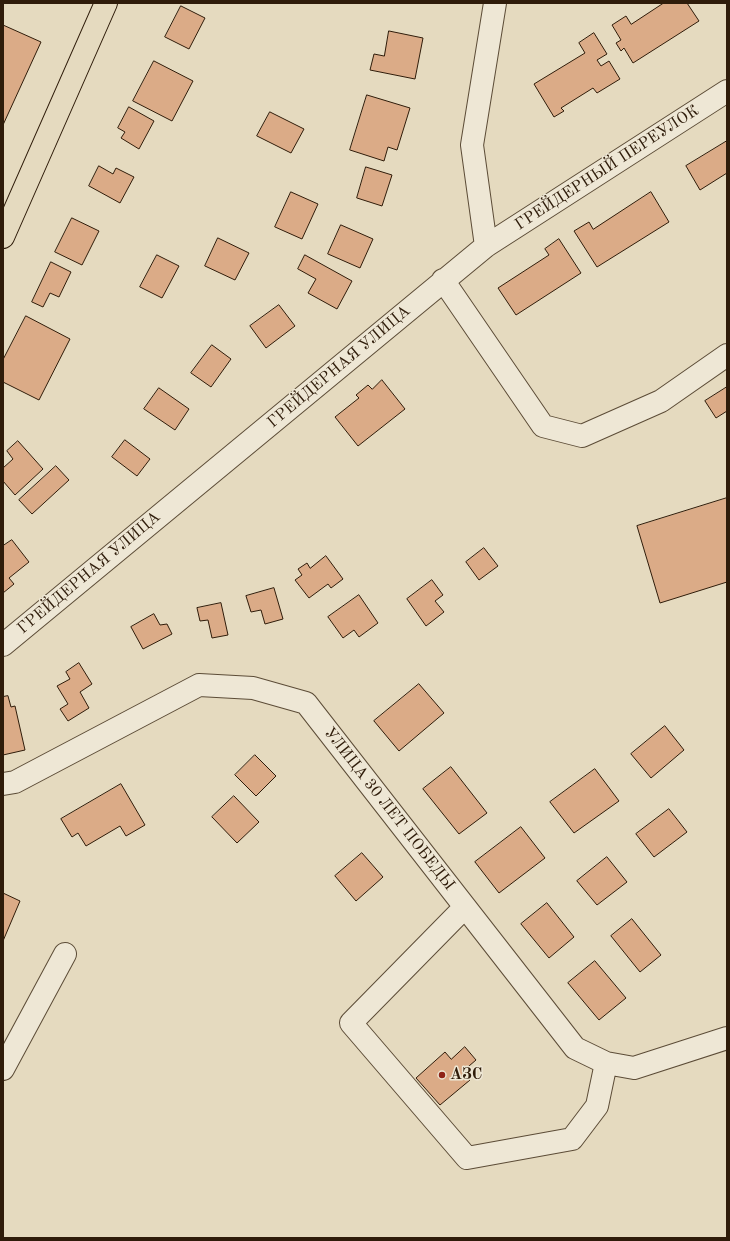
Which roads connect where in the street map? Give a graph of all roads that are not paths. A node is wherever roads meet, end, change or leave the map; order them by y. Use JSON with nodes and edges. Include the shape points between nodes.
{"nodes":[{"id":1,"x":106,"y":3,"type":"edge"},
{"id":2,"x":495,"y":3,"type":"edge"},
{"id":3,"x":727,"y":91,"type":"edge"},
{"id":4,"x":8,"y":209,"type":"edge"},
{"id":5,"x":3,"y":237,"type":"edge"},
{"id":6,"x":486,"y":246,"type":"junction"},
{"id":7,"x":443,"y":280,"type":"junction"},
{"id":8,"x":727,"y":355,"type":"edge"},
{"id":9,"x":3,"y":645,"type":"edge"},
{"id":10,"x":3,"y":784,"type":"edge"},
{"id":11,"x":465,"y":907,"type":"junction"},
{"id":12,"x":65,"y":954,"type":"dead end"},
{"id":13,"x":727,"y":1038,"type":"edge"},
{"id":14,"x":606,"y":1063,"type":"junction"},
{"id":15,"x":3,"y":1069,"type":"edge"}],
"edges":[{"from":1,"to":4,"type":"main road"},
{"from":2,"to":6,"type":"street","via":[[472,144]]},
{"from":3,"to":6,"type":"street","name":"ГРЕЙДЕРНЫЙ ПЕРЕУЛОК"},
{"from":4,"to":5,"type":"main road"},
{"from":6,"to":7,"type":"street","name":"ГРЕЙДЕРНАЯ УЛИЦА"},
{"from":7,"to":8,"type":"street","via":[[543,426],[582,436],[661,401]]},
{"from":7,"to":9,"type":"street","name":"ГРЕЙДЕРНАЯ УЛИЦА"},
{"from":10,"to":11,"type":"street","name":"УЛИЦА 30 ЛЕТ ПОБЕДЫ","via":[[15,782],[199,685],[254,688],[306,703]]},
{"from":11,"to":14,"type":"street","name":"УЛИЦА 30 ЛЕТ ПОБЕДЫ","via":[[575,1048]]},
{"from":11,"to":14,"type":"street","via":[[352,1023],[467,1158],[572,1139],[597,1106]]},
{"from":12,"to":15,"type":"street"},
{"from":13,"to":14,"type":"street","name":"УЛИЦА 30 ЛЕТ ПОБЕДЫ","via":[[634,1068]]}]}
